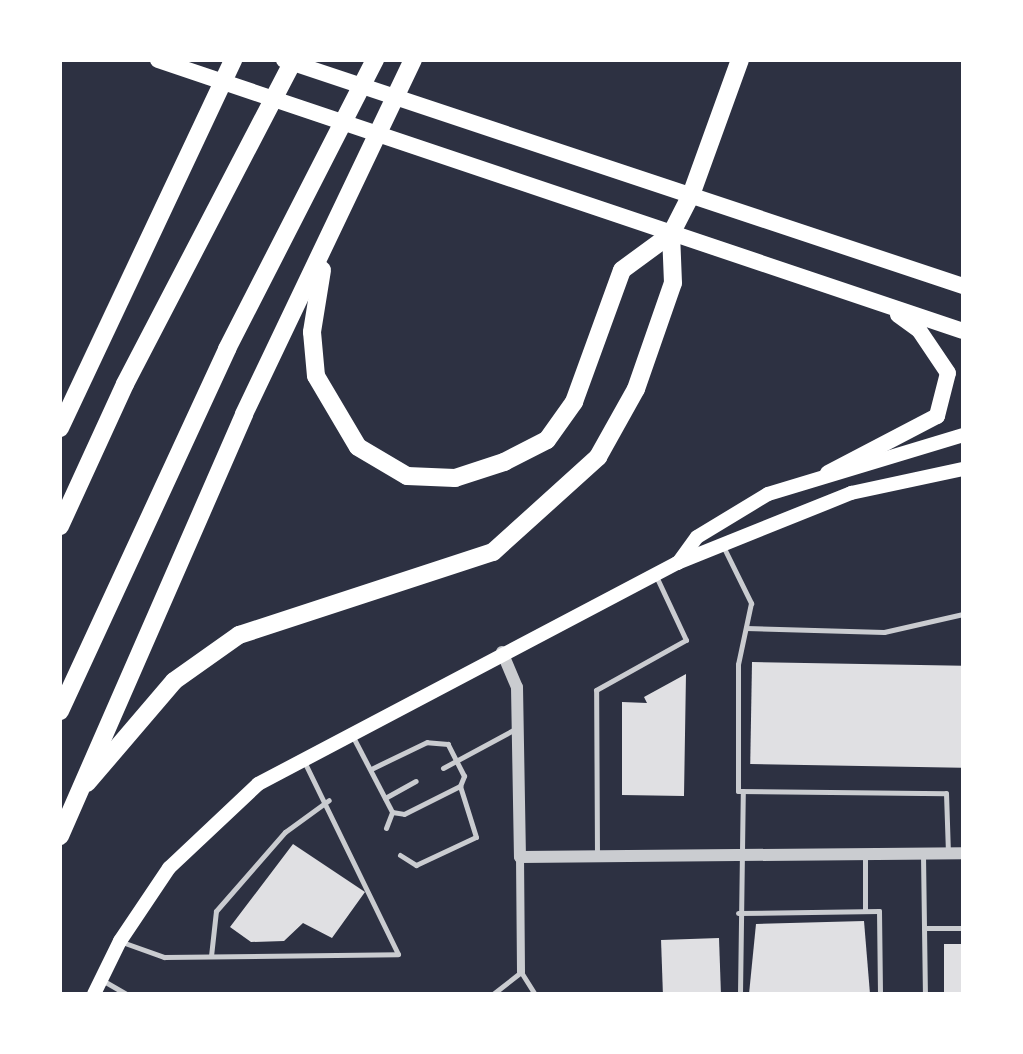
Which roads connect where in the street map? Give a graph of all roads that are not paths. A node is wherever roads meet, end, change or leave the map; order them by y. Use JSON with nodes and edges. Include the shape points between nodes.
{"nodes":[{"id":1,"x":158,"y":60,"type":"edge"},
{"id":2,"x":233,"y":60,"type":"edge"},
{"id":3,"x":284,"y":60,"type":"edge"},
{"id":4,"x":294,"y":60,"type":"edge"},
{"id":5,"x":375,"y":60,"type":"edge"},
{"id":6,"x":413,"y":60,"type":"edge"},
{"id":7,"x":740,"y":60,"type":"edge"},
{"id":8,"x":691,"y":195,"type":"junction"},
{"id":9,"x":671,"y":234,"type":"junction"},
{"id":10,"x":325,"y":252,"type":"junction"},
{"id":11,"x":963,"y":286,"type":"edge"},
{"id":12,"x":880,"y":303,"type":"junction"},
{"id":13,"x":963,"y":331,"type":"edge"},
{"id":14,"x":60,"y":428,"type":"edge"},
{"id":15,"x":963,"y":435,"type":"edge"},
{"id":16,"x":963,"y":469,"type":"edge"},
{"id":17,"x":828,"y":473,"type":"junction"},
{"id":18,"x":60,"y":526,"type":"edge"},
{"id":19,"x":722,"y":545,"type":"junction"},
{"id":20,"x":677,"y":563,"type":"junction"},
{"id":21,"x":655,"y":575,"type":"junction"},
{"id":22,"x":963,"y":614,"type":"edge"},
{"id":23,"x":746,"y":628,"type":"junction"},
{"id":24,"x":502,"y":652,"type":"junction"},
{"id":25,"x":60,"y":711,"type":"edge"},
{"id":26,"x":518,"y":727,"type":"junction"},
{"id":27,"x":351,"y":734,"type":"junction"},
{"id":28,"x":303,"y":760,"type":"junction"},
{"id":29,"x":457,"y":761,"type":"junction"},
{"id":30,"x":443,"y":768,"type":"dead end"},
{"id":31,"x":371,"y":769,"type":"junction"},
{"id":32,"x":416,"y":781,"type":"dead end"},
{"id":33,"x":87,"y":783,"type":"junction"},
{"id":34,"x":460,"y":786,"type":"junction"},
{"id":35,"x":743,"y":791,"type":"junction"},
{"id":36,"x":385,"y":798,"type":"junction"},
{"id":37,"x":329,"y":800,"type":"junction"},
{"id":38,"x":392,"y":812,"type":"junction"},
{"id":39,"x":386,"y":828,"type":"dead end"},
{"id":40,"x":60,"y":836,"type":"edge"},
{"id":41,"x":864,"y":853,"type":"junction"},
{"id":42,"x":923,"y":853,"type":"junction"},
{"id":43,"x":948,"y":853,"type":"junction"},
{"id":44,"x":963,"y":853,"type":"edge"},
{"id":45,"x":400,"y":855,"type":"dead end"},
{"id":46,"x":738,"y":855,"type":"junction"},
{"id":47,"x":597,"y":856,"type":"junction"},
{"id":48,"x":520,"y":857,"type":"junction"},
{"id":49,"x":865,"y":911,"type":"junction"},
{"id":50,"x":738,"y":913,"type":"junction"},
{"id":51,"x":924,"y":928,"type":"junction"},
{"id":52,"x":963,"y":928,"type":"edge"},
{"id":53,"x":120,"y":941,"type":"junction"},
{"id":54,"x":211,"y":956,"type":"junction"},
{"id":55,"x":521,"y":972,"type":"junction"},
{"id":56,"x":101,"y":980,"type":"junction"},
{"id":57,"x":94,"y":994,"type":"edge"},
{"id":58,"x":126,"y":994,"type":"edge"},
{"id":59,"x":163,"y":994,"type":"edge"},
{"id":60,"x":259,"y":994,"type":"edge"},
{"id":61,"x":493,"y":994,"type":"edge"},
{"id":62,"x":535,"y":994,"type":"edge"},
{"id":63,"x":740,"y":994,"type":"edge"},
{"id":64,"x":880,"y":994,"type":"edge"},
{"id":65,"x":925,"y":994,"type":"edge"}],
"edges":[{"from":1,"to":9,"type":"main road"},
{"from":2,"to":14,"type":"highway"},
{"from":3,"to":8,"type":"main road"},
{"from":4,"to":18,"type":"highway","via":[[125,384]]},
{"from":5,"to":25,"type":"highway","via":[[227,349]]},
{"from":6,"to":10,"type":"highway"},
{"from":7,"to":8,"type":"highway"},
{"from":8,"to":9,"type":"highway"},
{"from":8,"to":11,"type":"main road"},
{"from":9,"to":10,"type":"highway","via":[[622,270],[574,402],[547,440],[455,478],[407,476],[358,447],[336,414],[316,376],[312,332]]},
{"from":9,"to":12,"type":"main road"},
{"from":9,"to":33,"type":"highway","via":[[673,283],[636,389],[598,457],[493,552],[239,635],[174,681]]},
{"from":10,"to":33,"type":"highway","via":[[244,414]]},
{"from":12,"to":13,"type":"main road"},
{"from":12,"to":17,"type":"main road","via":[[919,330],[941,360],[946,394],[937,416]]},
{"from":15,"to":17,"type":"main road"},
{"from":16,"to":19,"type":"main road","via":[[851,493]]},
{"from":17,"to":20,"type":"main road","via":[[733,515],[697,537]]},
{"from":19,"to":20,"type":"main road"},
{"from":19,"to":23,"type":"lane","via":[[751,603]]},
{"from":20,"to":21,"type":"main road"},
{"from":21,"to":24,"type":"main road"},
{"from":21,"to":47,"type":"lane","via":[[686,640],[596,690]]},
{"from":22,"to":23,"type":"lane","via":[[884,632]]},
{"from":23,"to":35,"type":"lane","via":[[738,664]]},
{"from":24,"to":26,"type":"street","via":[[517,687]]},
{"from":24,"to":27,"type":"main road"},
{"from":26,"to":29,"type":"lane"},
{"from":26,"to":48,"type":"street"},
{"from":27,"to":28,"type":"main road"},
{"from":27,"to":31,"type":"lane"},
{"from":28,"to":37,"type":"lane"},
{"from":28,"to":53,"type":"main road","via":[[258,784],[208,827]]},
{"from":29,"to":30,"type":"lane"},
{"from":29,"to":31,"type":"lane","via":[[448,744],[427,742]]},
{"from":29,"to":34,"type":"lane","via":[[464,776]]},
{"from":31,"to":36,"type":"lane"},
{"from":32,"to":36,"type":"lane"},
{"from":33,"to":40,"type":"highway"},
{"from":34,"to":38,"type":"lane","via":[[404,814]]},
{"from":34,"to":45,"type":"lane","via":[[476,837],[416,865]]},
{"from":35,"to":43,"type":"lane","via":[[946,793]]},
{"from":35,"to":46,"type":"lane"},
{"from":36,"to":38,"type":"lane"},
{"from":37,"to":54,"type":"lane","via":[[285,832],[216,911]]},
{"from":37,"to":54,"type":"lane","via":[[398,954]]},
{"from":38,"to":39,"type":"lane"},
{"from":41,"to":42,"type":"street"},
{"from":41,"to":46,"type":"street"},
{"from":41,"to":49,"type":"lane"},
{"from":42,"to":43,"type":"street"},
{"from":42,"to":51,"type":"lane"},
{"from":43,"to":44,"type":"street"},
{"from":46,"to":47,"type":"street"},
{"from":46,"to":50,"type":"lane"},
{"from":47,"to":48,"type":"street"},
{"from":48,"to":55,"type":"street"},
{"from":49,"to":50,"type":"lane"},
{"from":49,"to":64,"type":"lane","via":[[879,911]]},
{"from":50,"to":63,"type":"lane"},
{"from":51,"to":52,"type":"lane"},
{"from":51,"to":65,"type":"lane"},
{"from":53,"to":54,"type":"lane","via":[[164,957]]},
{"from":53,"to":56,"type":"main road"},
{"from":55,"to":61,"type":"lane"},
{"from":55,"to":62,"type":"lane"},
{"from":56,"to":57,"type":"main road"},
{"from":56,"to":58,"type":"lane"},
{"from":59,"to":60,"type":"lane"}]}
